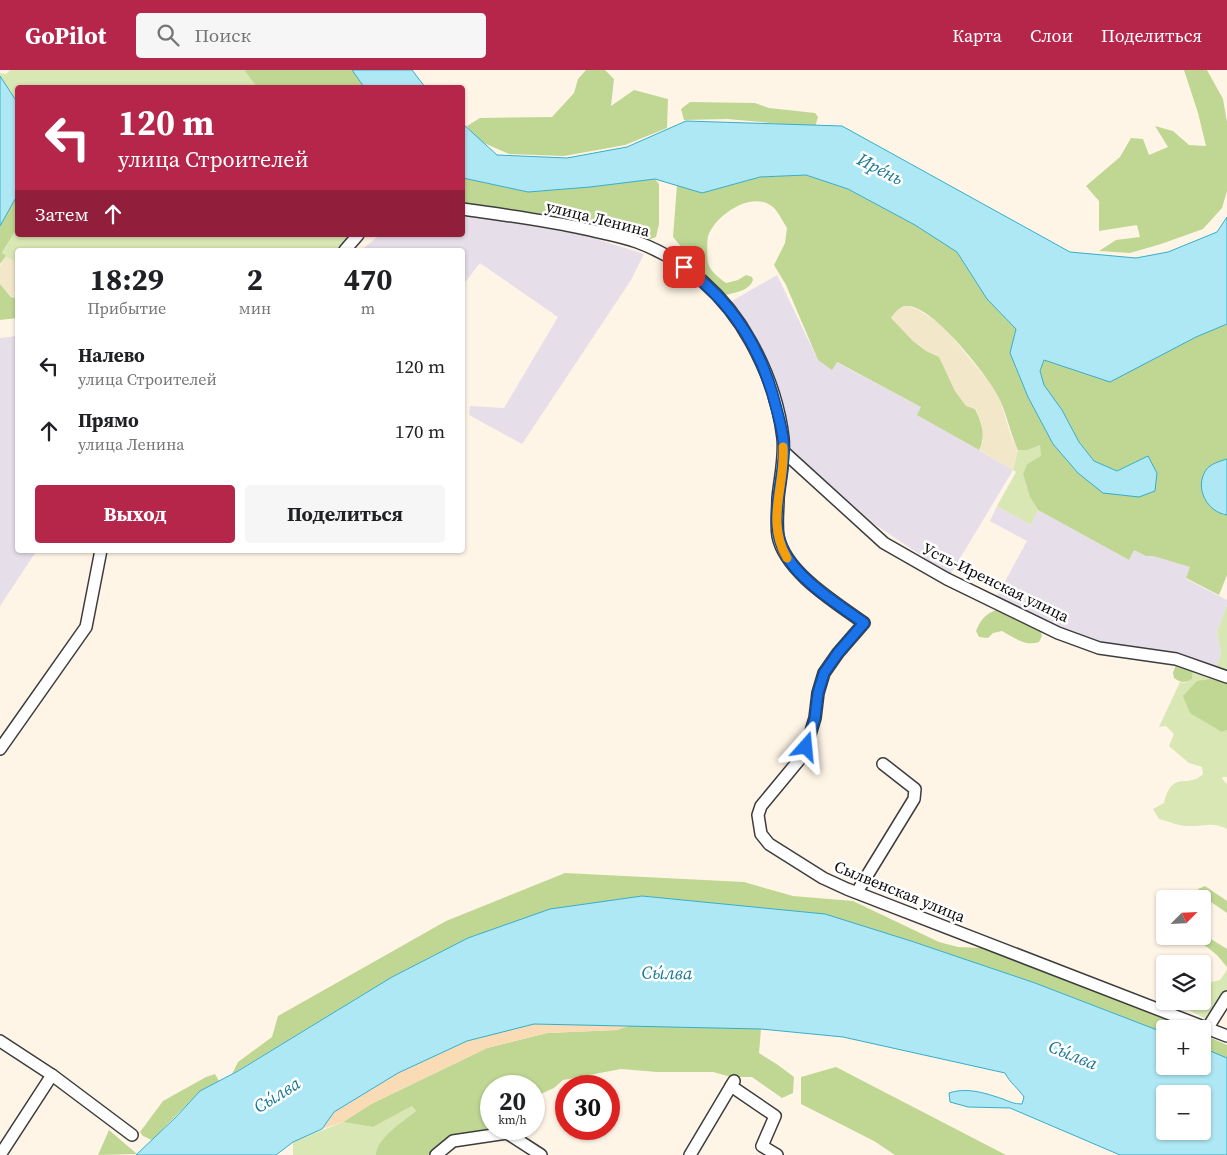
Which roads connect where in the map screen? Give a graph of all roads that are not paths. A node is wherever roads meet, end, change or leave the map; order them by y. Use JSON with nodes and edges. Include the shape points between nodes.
{"nodes":[{"id":1,"x":465,"y":209,"type":"edge"},
{"id":2,"x":356,"y":237,"type":"edge"},
{"id":3,"x":347,"y":248,"type":"edge"},
{"id":4,"x":784,"y":452,"type":"junction"},
{"id":5,"x":100,"y":553,"type":"edge"},
{"id":6,"x":864,"y":623,"type":"joint"},
{"id":7,"x":1227,"y":677,"type":"edge"},
{"id":8,"x":0,"y":749,"type":"edge"},
{"id":9,"x":883,"y":764,"type":"dead end"},
{"id":10,"x":857,"y":892,"type":"junction"},
{"id":11,"x":1227,"y":997,"type":"edge"},
{"id":12,"x":1184,"y":1020,"type":"edge"},
{"id":13,"x":1211,"y":1023,"type":"edge"},
{"id":14,"x":1211,"y":1030,"type":"edge"},
{"id":15,"x":1227,"y":1036,"type":"edge"},
{"id":16,"x":0,"y":1041,"type":"edge"},
{"id":17,"x":52,"y":1075,"type":"junction"},
{"id":18,"x":132,"y":1135,"type":"dead end"},
{"id":19,"x":0,"y":1155,"type":"edge"},
{"id":20,"x":436,"y":1155,"type":"edge"},
{"id":21,"x":541,"y":1155,"type":"edge"},
{"id":22,"x":690,"y":1155,"type":"edge"},
{"id":23,"x":776,"y":1155,"type":"edge"}],
"edges":[{"from":1,"to":4,"type":"street","name":"улица Ленина","via":[[546,220],[628,240],[659,252],[696,276],[730,308],[759,357],[777,410]]},
{"from":2,"to":3,"type":"street"},
{"from":4,"to":6,"type":"street","name":"улица Ленина","via":[[777,523],[782,547],[800,572]]},
{"from":4,"to":7,"type":"street","name":"Усть-Иренская улица","via":[[884,543],[947,579],[1058,633],[1100,648],[1176,659]]},
{"from":5,"to":8,"type":"street","via":[[86,627]]},
{"from":6,"to":10,"type":"street","name":"Сылвенская улица","via":[[824,673],[804,754],[761,806],[758,815],[759,828],[768,844],[823,878]]},
{"from":9,"to":10,"type":"street","via":[[915,789],[914,799]]},
{"from":10,"to":12,"type":"street","name":"Сылвенская улица"},
{"from":11,"to":13,"type":"street"},
{"from":14,"to":15,"type":"street","name":"Сылвенская улица"},
{"from":16,"to":17,"type":"street"},
{"from":17,"to":18,"type":"street"},
{"from":17,"to":19,"type":"street"},
{"from":20,"to":21,"type":"street","via":[[453,1141],[507,1133]]},
{"from":22,"to":23,"type":"street","via":[[733,1083],[775,1116],[762,1146]]}]}
